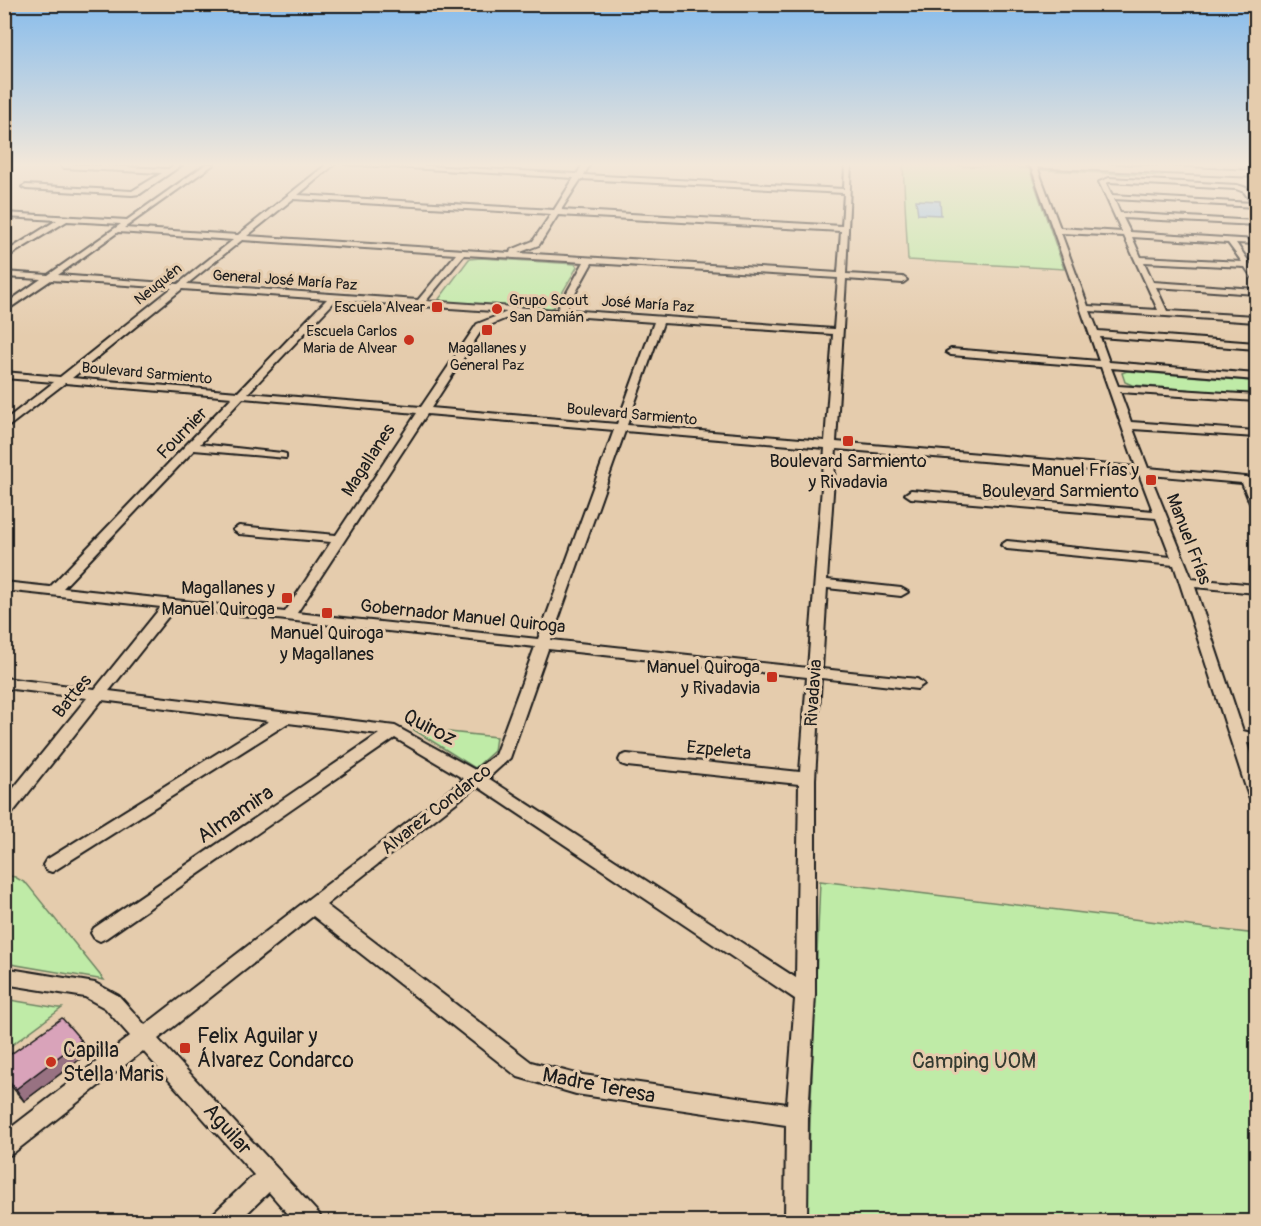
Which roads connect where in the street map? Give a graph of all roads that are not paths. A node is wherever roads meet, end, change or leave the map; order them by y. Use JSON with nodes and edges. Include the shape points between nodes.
{"nodes":[{"id":1,"x":61,"y":221,"type":"edge"},
{"id":2,"x":116,"y":221,"type":"edge"},
{"id":3,"x":261,"y":221,"type":"edge"},
{"id":4,"x":550,"y":221,"type":"edge"},
{"id":5,"x":704,"y":221,"type":"edge"},
{"id":6,"x":846,"y":221,"type":"edge"},
{"id":7,"x":1055,"y":221,"type":"edge"},
{"id":8,"x":1121,"y":221,"type":"edge"},
{"id":9,"x":1241,"y":221,"type":"edge"},
{"id":10,"x":128,"y":222,"type":"joint"},
{"id":11,"x":1257,"y":222,"type":"edge"},
{"id":12,"x":845,"y":229,"type":"junction"},
{"id":13,"x":116,"y":230,"type":"junction"},
{"id":14,"x":1058,"y":230,"type":"junction"},
{"id":15,"x":1127,"y":234,"type":"junction"},
{"id":16,"x":240,"y":238,"type":"junction"},
{"id":17,"x":1231,"y":241,"type":"junction"},
{"id":18,"x":1257,"y":242,"type":"edge"},
{"id":19,"x":536,"y":243,"type":"junction"},
{"id":20,"x":4,"y":249,"type":"edge"},
{"id":21,"x":16,"y":250,"type":"junction"},
{"id":22,"x":462,"y":252,"type":"junction"},
{"id":23,"x":495,"y":254,"type":"junction"},
{"id":24,"x":4,"y":257,"type":"edge"},
{"id":25,"x":564,"y":259,"type":"junction"},
{"id":26,"x":1138,"y":259,"type":"junction"},
{"id":27,"x":589,"y":260,"type":"junction"},
{"id":28,"x":1248,"y":266,"type":"junction"},
{"id":29,"x":4,"y":274,"type":"edge"},
{"id":30,"x":842,"y":276,"type":"junction"},
{"id":31,"x":50,"y":277,"type":"junction"},
{"id":32,"x":1257,"y":277,"type":"edge"},
{"id":33,"x":903,"y":280,"type":"dead end"},
{"id":34,"x":1151,"y":284,"type":"junction"},
{"id":35,"x":180,"y":286,"type":"junction"},
{"id":36,"x":1257,"y":291,"type":"edge"},
{"id":37,"x":334,"y":297,"type":"junction"},
{"id":38,"x":420,"y":303,"type":"junction"},
{"id":39,"x":453,"y":305,"type":"junction"},
{"id":40,"x":1085,"y":308,"type":"junction"},
{"id":41,"x":4,"y":309,"type":"edge"},
{"id":42,"x":525,"y":310,"type":"junction"},
{"id":43,"x":560,"y":313,"type":"junction"},
{"id":44,"x":1164,"y":313,"type":"junction"},
{"id":45,"x":1257,"y":319,"type":"edge"},
{"id":46,"x":659,"y":320,"type":"junction"},
{"id":47,"x":480,"y":326,"type":"junction"},
{"id":48,"x":838,"y":332,"type":"junction"},
{"id":49,"x":1094,"y":334,"type":"junction"},
{"id":50,"x":1257,"y":346,"type":"edge"},
{"id":51,"x":951,"y":352,"type":"dead end"},
{"id":52,"x":1106,"y":366,"type":"junction"},
{"id":53,"x":4,"y":375,"type":"edge"},
{"id":54,"x":1257,"y":377,"type":"edge"},
{"id":55,"x":62,"y":381,"type":"junction"},
{"id":56,"x":1114,"y":388,"type":"junction"},
{"id":57,"x":240,"y":396,"type":"junction"},
{"id":58,"x":1257,"y":398,"type":"edge"},
{"id":59,"x":423,"y":412,"type":"junction"},
{"id":60,"x":1127,"y":425,"type":"junction"},
{"id":61,"x":4,"y":428,"type":"edge"},
{"id":62,"x":619,"y":428,"type":"junction"},
{"id":63,"x":1257,"y":434,"type":"edge"},
{"id":64,"x":191,"y":446,"type":"junction"},
{"id":65,"x":830,"y":446,"type":"junction"},
{"id":66,"x":282,"y":456,"type":"dead end"},
{"id":67,"x":1143,"y":471,"type":"junction"},
{"id":68,"x":1251,"y":480,"type":"edge"},
{"id":69,"x":911,"y":494,"type":"dead end"},
{"id":70,"x":1257,"y":503,"type":"edge"},
{"id":71,"x":1160,"y":515,"type":"junction"},
{"id":72,"x":239,"y":530,"type":"dead end"},
{"id":73,"x":339,"y":539,"type":"junction"},
{"id":74,"x":1007,"y":545,"type":"dead end"},
{"id":75,"x":1179,"y":562,"type":"junction"},
{"id":76,"x":1186,"y":582,"type":"junction"},
{"id":77,"x":821,"y":583,"type":"junction"},
{"id":78,"x":4,"y":586,"type":"edge"},
{"id":79,"x":1257,"y":589,"type":"edge"},
{"id":80,"x":53,"y":591,"type":"junction"},
{"id":81,"x":901,"y":592,"type":"dead end"},
{"id":82,"x":171,"y":604,"type":"junction"},
{"id":83,"x":288,"y":617,"type":"junction"},
{"id":84,"x":543,"y":644,"type":"junction"},
{"id":85,"x":815,"y":673,"type":"junction"},
{"id":86,"x":4,"y":683,"type":"edge"},
{"id":87,"x":917,"y":684,"type":"dead end"},
{"id":88,"x":98,"y":695,"type":"junction"},
{"id":89,"x":285,"y":717,"type":"junction"},
{"id":90,"x":395,"y":731,"type":"junction"},
{"id":91,"x":1238,"y":736,"type":"junction"},
{"id":92,"x":1257,"y":739,"type":"edge"},
{"id":93,"x":627,"y":760,"type":"dead end"},
{"id":94,"x":476,"y":778,"type":"junction"},
{"id":95,"x":807,"y":779,"type":"junction"},
{"id":96,"x":1257,"y":794,"type":"edge"},
{"id":97,"x":4,"y":812,"type":"edge"},
{"id":98,"x":52,"y":865,"type":"dead end"},
{"id":99,"x":313,"y":905,"type":"junction"},
{"id":100,"x":100,"y":933,"type":"dead end"},
{"id":101,"x":4,"y":976,"type":"edge"},
{"id":102,"x":805,"y":995,"type":"junction"},
{"id":103,"x":144,"y":1036,"type":"junction"},
{"id":104,"x":797,"y":1116,"type":"junction"},
{"id":105,"x":4,"y":1147,"type":"edge"},
{"id":106,"x":270,"y":1175,"type":"junction"},
{"id":107,"x":220,"y":1221,"type":"edge"},
{"id":108,"x":311,"y":1221,"type":"edge"},
{"id":109,"x":796,"y":1221,"type":"edge"}],
"edges":[{"from":1,"to":21,"type":"street"},
{"from":2,"to":10,"type":"street"},
{"from":3,"to":16,"type":"street","name":"Neuquén"},
{"from":4,"to":19,"type":"street"},
{"from":5,"to":12,"type":"street"},
{"from":6,"to":12,"type":"street","name":"Rivadavia"},
{"from":7,"to":14,"type":"street","name":"Manuel Frías"},
{"from":8,"to":15,"type":"street"},
{"from":9,"to":11,"type":"street"},
{"from":10,"to":13,"type":"street"},
{"from":12,"to":30,"type":"street","name":"Rivadavia"},
{"from":13,"to":16,"type":"street"},
{"from":13,"to":31,"type":"street"},
{"from":14,"to":15,"type":"street"},
{"from":14,"to":40,"type":"street","name":"Manuel Frías"},
{"from":15,"to":17,"type":"street"},
{"from":15,"to":26,"type":"street"},
{"from":16,"to":22,"type":"street"},
{"from":16,"to":35,"type":"street","name":"Neuquén"},
{"from":17,"to":18,"type":"street"},
{"from":17,"to":28,"type":"street"},
{"from":19,"to":23,"type":"street","via":[[522,250]]},
{"from":19,"to":25,"type":"street","via":[[543,253]]},
{"from":20,"to":21,"type":"street"},
{"from":21,"to":24,"type":"street"},
{"from":22,"to":23,"type":"street"},
{"from":22,"to":38,"type":"street"},
{"from":23,"to":25,"type":"street"},
{"from":25,"to":27,"type":"street"},
{"from":26,"to":28,"type":"street"},
{"from":26,"to":34,"type":"street"},
{"from":27,"to":30,"type":"street"},
{"from":27,"to":43,"type":"street"},
{"from":28,"to":32,"type":"street"},
{"from":29,"to":31,"type":"street","name":"General José María Paz"},
{"from":30,"to":33,"type":"street"},
{"from":30,"to":48,"type":"street","name":"Rivadavia"},
{"from":31,"to":35,"type":"street","name":"General José María Paz"},
{"from":31,"to":41,"type":"street"},
{"from":34,"to":36,"type":"street"},
{"from":34,"to":44,"type":"street"},
{"from":35,"to":37,"type":"street","name":"General José María Paz"},
{"from":35,"to":55,"type":"street","name":"Neuquén"},
{"from":37,"to":38,"type":"street","name":"General José María Paz"},
{"from":37,"to":57,"type":"street","name":"Fournier"},
{"from":38,"to":39,"type":"street","name":"José María Paz"},
{"from":39,"to":42,"type":"street","name":"José María Paz"},
{"from":39,"to":47,"type":"street","via":[[474,314]]},
{"from":40,"to":44,"type":"street"},
{"from":40,"to":49,"type":"street","name":"Manuel Frías"},
{"from":42,"to":43,"type":"street","name":"José María Paz"},
{"from":42,"to":47,"type":"street"},
{"from":43,"to":46,"type":"street","name":"José María Paz"},
{"from":44,"to":45,"type":"street"},
{"from":46,"to":48,"type":"street","name":"José María Paz"},
{"from":46,"to":62,"type":"street","name":"Alvarez Condarco"},
{"from":47,"to":59,"type":"street","name":"Magallanes"},
{"from":48,"to":65,"type":"street","name":"Rivadavia"},
{"from":49,"to":50,"type":"street"},
{"from":49,"to":52,"type":"street","name":"Manuel Frías"},
{"from":51,"to":52,"type":"street"},
{"from":52,"to":54,"type":"street"},
{"from":52,"to":56,"type":"street","name":"Manuel Frías"},
{"from":53,"to":55,"type":"street","name":"Boulevard Sarmiento"},
{"from":55,"to":57,"type":"street","name":"Boulevard Sarmiento"},
{"from":55,"to":61,"type":"street","name":"Neuquén"},
{"from":56,"to":58,"type":"street"},
{"from":56,"to":60,"type":"street","name":"Manuel Frías"},
{"from":57,"to":59,"type":"street","name":"Boulevard Sarmiento"},
{"from":57,"to":64,"type":"street","name":"Fournier"},
{"from":59,"to":62,"type":"street","name":"Boulevard Sarmiento"},
{"from":59,"to":73,"type":"street","name":"Magallanes"},
{"from":60,"to":63,"type":"street"},
{"from":60,"to":67,"type":"street","name":"Manuel Frías"},
{"from":62,"to":65,"type":"street","name":"Boulevard Sarmiento"},
{"from":62,"to":84,"type":"street","name":"Alvarez Condarco"},
{"from":64,"to":66,"type":"street"},
{"from":64,"to":80,"type":"street","name":"Fournier"},
{"from":65,"to":67,"type":"street","name":"Boulevard Sarmiento"},
{"from":65,"to":77,"type":"street","name":"Rivadavia"},
{"from":67,"to":68,"type":"street","name":"Boulevard Sarmiento"},
{"from":67,"to":71,"type":"street","name":"Manuel Frías"},
{"from":68,"to":70,"type":"street"},
{"from":69,"to":71,"type":"street"},
{"from":71,"to":75,"type":"street","name":"Manuel Frías"},
{"from":72,"to":73,"type":"street"},
{"from":73,"to":83,"type":"street","name":"Magallanes"},
{"from":74,"to":75,"type":"street"},
{"from":75,"to":76,"type":"street","name":"Manuel Frías"},
{"from":76,"to":79,"type":"street"},
{"from":76,"to":91,"type":"street","name":"Manuel Frías"},
{"from":77,"to":81,"type":"street"},
{"from":77,"to":85,"type":"street","name":"Rivadavia"},
{"from":78,"to":80,"type":"street","name":"Gobernador Manuel Quiroga"},
{"from":80,"to":82,"type":"street","name":"Gobernador Manuel Quiroga"},
{"from":82,"to":83,"type":"street","name":"Gobernador Manuel Quiroga"},
{"from":82,"to":88,"type":"street","name":"Battes"},
{"from":83,"to":84,"type":"street","name":"Gobernador Manuel Quiroga"},
{"from":84,"to":85,"type":"street","name":"Gobernador Manuel Quiroga"},
{"from":84,"to":94,"type":"street","name":"Alvarez Condarco","via":[[502,758]]},
{"from":85,"to":87,"type":"street","name":"Gobernador Manuel Quiroga"},
{"from":85,"to":95,"type":"street","name":"Rivadavia"},
{"from":86,"to":88,"type":"street","name":"Quiroz"},
{"from":88,"to":89,"type":"street","name":"Quiroz"},
{"from":88,"to":97,"type":"street","name":"Battes"},
{"from":89,"to":90,"type":"street","name":"Quiroz"},
{"from":89,"to":98,"type":"street"},
{"from":90,"to":94,"type":"street","name":"Quiroz"},
{"from":90,"to":100,"type":"street","name":"Almamira"},
{"from":91,"to":92,"type":"street"},
{"from":91,"to":96,"type":"street","name":"Manuel Frías"},
{"from":93,"to":95,"type":"street","name":"Ezpeleta"},
{"from":94,"to":99,"type":"street","name":"Alvarez Condarco"},
{"from":94,"to":102,"type":"street","name":"Quiroz"},
{"from":95,"to":102,"type":"street","name":"Rivadavia"},
{"from":99,"to":103,"type":"street","name":"Alvarez Condarco"},
{"from":99,"to":104,"type":"street","name":"Madre Teresa","via":[[525,1070],[576,1084]]},
{"from":101,"to":103,"type":"street","name":"Aguilar","via":[[88,989],[112,1002]]},
{"from":102,"to":104,"type":"street","name":"Rivadavia"},
{"from":103,"to":105,"type":"street","name":"Alvarez Condarco"},
{"from":103,"to":106,"type":"street","name":"Aguilar"},
{"from":104,"to":109,"type":"street","name":"Rivadavia"},
{"from":106,"to":107,"type":"street"},
{"from":106,"to":108,"type":"street","name":"Aguilar"}]}
